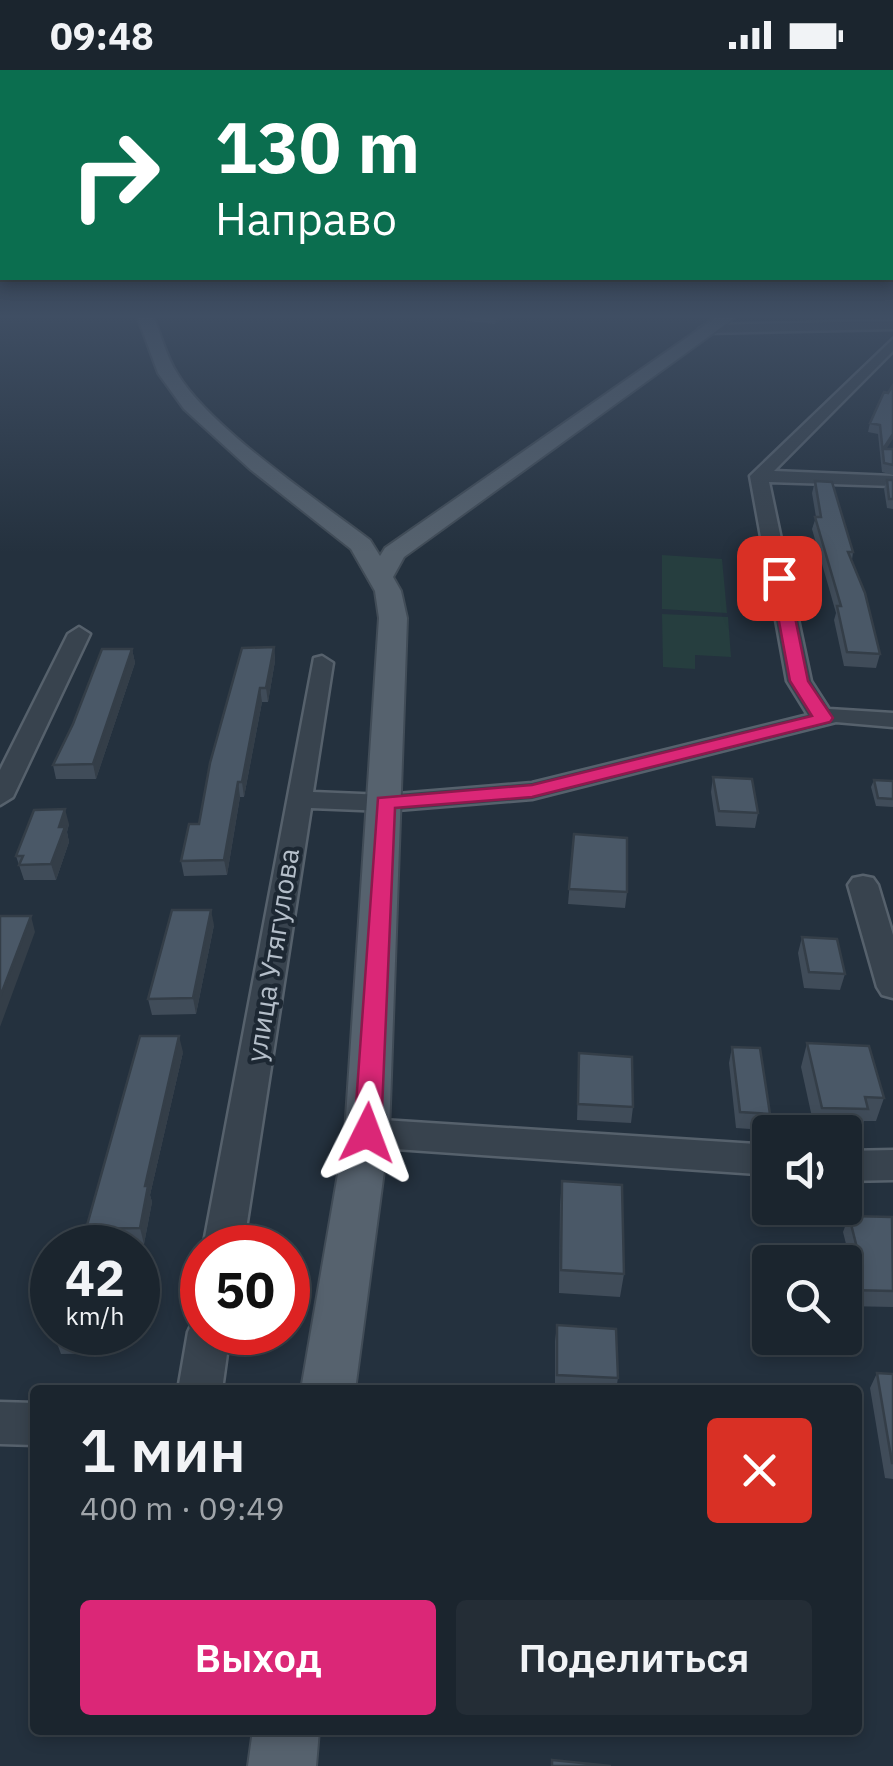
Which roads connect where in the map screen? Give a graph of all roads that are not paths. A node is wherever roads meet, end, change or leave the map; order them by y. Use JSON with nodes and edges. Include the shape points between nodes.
{"nodes":[{"id":1,"x":183,"y":395,"type":"edge"},
{"id":2,"x":614,"y":395,"type":"edge"},
{"id":3,"x":840,"y":395,"type":"edge"},
{"id":4,"x":759,"y":476,"type":"junction"},
{"id":5,"x":893,"y":481,"type":"edge"},
{"id":6,"x":335,"y":526,"type":"junction"},
{"id":7,"x":426,"y":531,"type":"junction"},
{"id":8,"x":382,"y":576,"type":"junction"},
{"id":9,"x":79,"y":634,"type":"dead end"},
{"id":10,"x":322,"y":664,"type":"dead end"},
{"id":11,"x":824,"y":718,"type":"junction"},
{"id":12,"x":893,"y":720,"type":"edge"},
{"id":13,"x":0,"y":797,"type":"edge"},
{"id":14,"x":298,"y":799,"type":"junction"},
{"id":15,"x":385,"y":803,"type":"junction"},
{"id":16,"x":863,"y":885,"type":"dead end"},
{"id":17,"x":893,"y":987,"type":"edge"},
{"id":18,"x":367,"y":1133,"type":"junction"},
{"id":19,"x":752,"y":1159,"type":"edge"},
{"id":20,"x":893,"y":1165,"type":"edge"},
{"id":21,"x":862,"y":1166,"type":"edge"},
{"id":22,"x":228,"y":1225,"type":"edge"},
{"id":23,"x":205,"y":1355,"type":"edge"},
{"id":24,"x":201,"y":1385,"type":"edge"},
{"id":25,"x":329,"y":1385,"type":"edge"},
{"id":26,"x":0,"y":1423,"type":"edge"},
{"id":27,"x":30,"y":1424,"type":"edge"},
{"id":28,"x":285,"y":1735,"type":"edge"},
{"id":29,"x":282,"y":1766,"type":"edge"}],
"edges":[{"from":1,"to":6,"type":"main road"},
{"from":2,"to":7,"type":"main road"},
{"from":3,"to":4,"type":"street"},
{"from":4,"to":5,"type":"street"},
{"from":4,"to":11,"type":"street","via":[[799,681]]},
{"from":6,"to":7,"type":"main road","via":[[370,539]]},
{"from":6,"to":8,"type":"main road","via":[[361,546]]},
{"from":7,"to":8,"type":"main road","via":[[394,553]]},
{"from":8,"to":15,"type":"main road","via":[[393,618]]},
{"from":9,"to":13,"type":"street"},
{"from":10,"to":14,"type":"street","name":"улица Утягулова"},
{"from":11,"to":12,"type":"street"},
{"from":11,"to":15,"type":"street","via":[[532,791]]},
{"from":14,"to":15,"type":"street"},
{"from":14,"to":22,"type":"street","name":"улица Утягулова"},
{"from":15,"to":18,"type":"main road"},
{"from":16,"to":17,"type":"street"},
{"from":18,"to":19,"type":"street"},
{"from":18,"to":25,"type":"main road"},
{"from":20,"to":21,"type":"street"},
{"from":23,"to":24,"type":"street"},
{"from":26,"to":27,"type":"street"},
{"from":28,"to":29,"type":"main road"}]}
